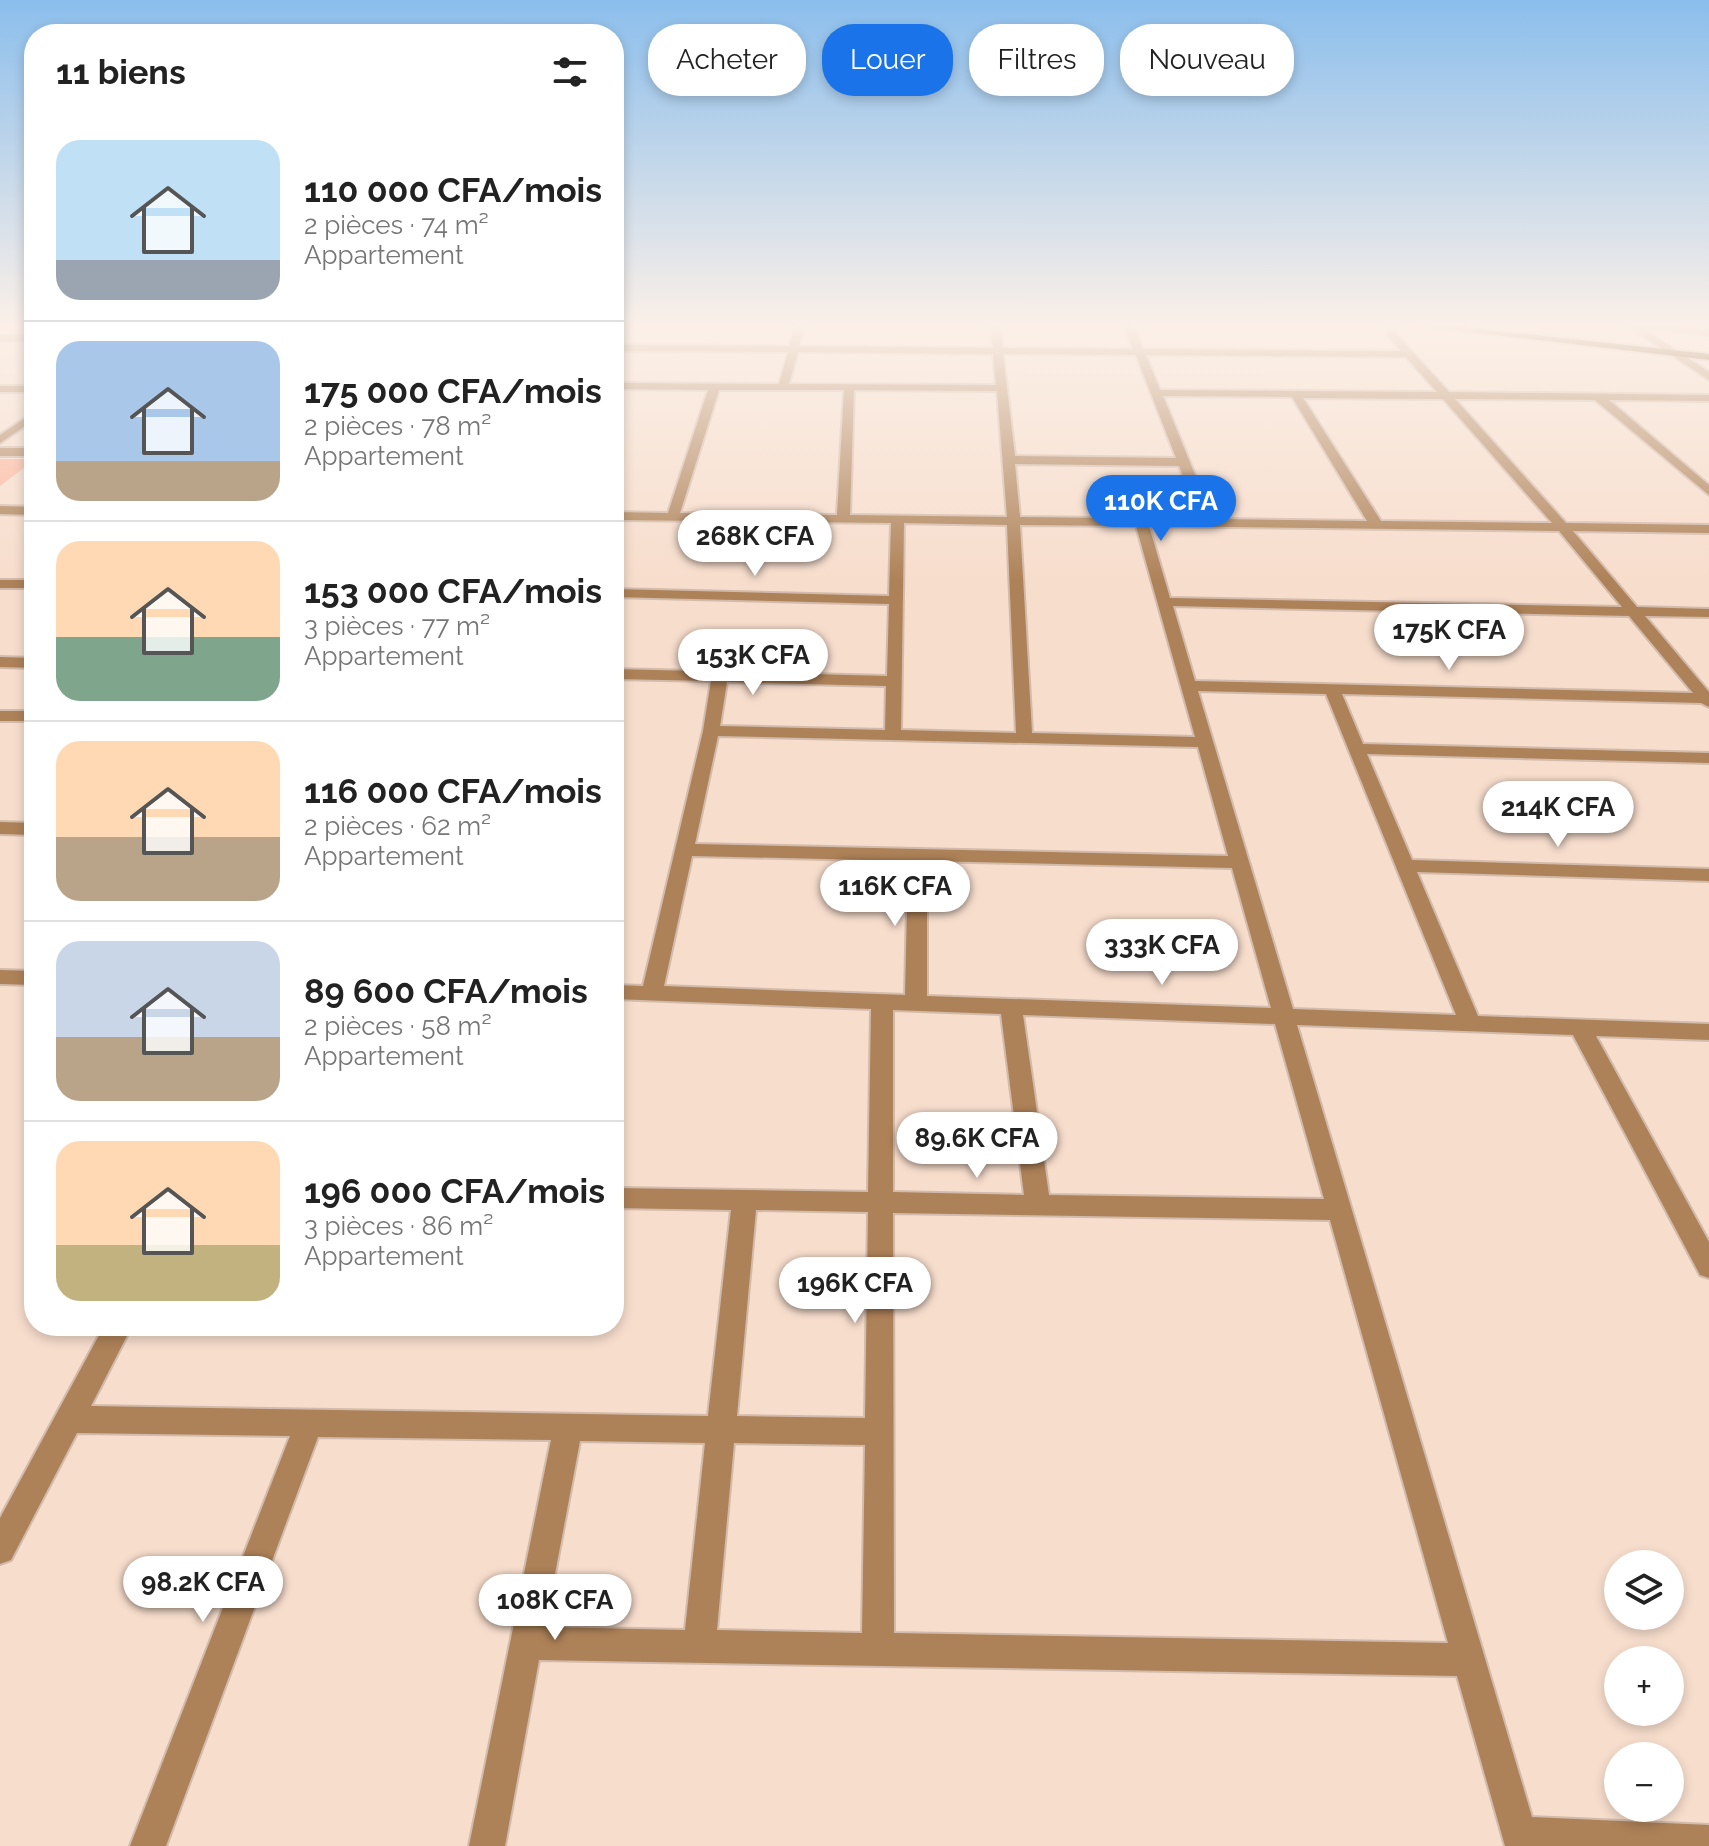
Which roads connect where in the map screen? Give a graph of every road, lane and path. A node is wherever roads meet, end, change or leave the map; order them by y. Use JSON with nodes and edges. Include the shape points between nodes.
{"nodes":[{"id":1,"x":708,"y":409,"type":"edge"},
{"id":2,"x":848,"y":409,"type":"edge"},
{"id":3,"x":1003,"y":409,"type":"edge"},
{"id":4,"x":1164,"y":409,"type":"edge"},
{"id":5,"x":1305,"y":409,"type":"edge"},
{"id":6,"x":1458,"y":409,"type":"edge"},
{"id":7,"x":1612,"y":409,"type":"edge"},
{"id":8,"x":24,"y":422,"type":"edge"},
{"id":9,"x":0,"y":440,"type":"edge"},
{"id":10,"x":0,"y":452,"type":"edge"},
{"id":11,"x":24,"y":452,"type":"edge"},
{"id":12,"x":1009,"y":460,"type":"junction"},
{"id":13,"x":1186,"y":462,"type":"junction"},
{"id":14,"x":1709,"y":491,"type":"edge"},
{"id":15,"x":0,"y":510,"type":"edge"},
{"id":16,"x":24,"y":511,"type":"edge"},
{"id":17,"x":624,"y":516,"type":"edge"},
{"id":18,"x":673,"y":516,"type":"junction"},
{"id":19,"x":843,"y":519,"type":"junction"},
{"id":20,"x":898,"y":520,"type":"junction"},
{"id":21,"x":1014,"y":523,"type":"junction"},
{"id":22,"x":1142,"y":524,"type":"junction"},
{"id":23,"x":1209,"y":525,"type":"junction"},
{"id":24,"x":1377,"y":526,"type":"junction"},
{"id":25,"x":1564,"y":529,"type":"junction"},
{"id":26,"x":1709,"y":529,"type":"edge"},
{"id":27,"x":0,"y":584,"type":"edge"},
{"id":28,"x":24,"y":584,"type":"edge"},
{"id":29,"x":624,"y":593,"type":"edge"},
{"id":30,"x":895,"y":600,"type":"junction"},
{"id":31,"x":1165,"y":602,"type":"junction"},
{"id":32,"x":1635,"y":612,"type":"junction"},
{"id":33,"x":1709,"y":613,"type":"edge"},
{"id":34,"x":0,"y":662,"type":"edge"},
{"id":35,"x":24,"y":662,"type":"edge"},
{"id":36,"x":24,"y":663,"type":"edge"},
{"id":37,"x":624,"y":674,"type":"edge"},
{"id":38,"x":720,"y":676,"type":"junction"},
{"id":39,"x":0,"y":680,"type":"edge"},
{"id":40,"x":894,"y":681,"type":"junction"},
{"id":41,"x":1189,"y":686,"type":"junction"},
{"id":42,"x":1332,"y":690,"type":"junction"},
{"id":43,"x":1708,"y":699,"type":"edge"},
{"id":44,"x":0,"y":716,"type":"edge"},
{"id":45,"x":24,"y":716,"type":"edge"},
{"id":46,"x":711,"y":731,"type":"junction"},
{"id":47,"x":893,"y":734,"type":"junction"},
{"id":48,"x":1024,"y":736,"type":"junction"},
{"id":49,"x":1205,"y":742,"type":"junction"},
{"id":50,"x":1355,"y":749,"type":"junction"},
{"id":51,"x":1709,"y":758,"type":"edge"},
{"id":52,"x":0,"y":828,"type":"edge"},
{"id":53,"x":24,"y":829,"type":"edge"},
{"id":54,"x":686,"y":850,"type":"junction"},
{"id":55,"x":918,"y":854,"type":"junction"},
{"id":56,"x":1240,"y":862,"type":"junction"},
{"id":57,"x":1405,"y":866,"type":"junction"},
{"id":58,"x":1709,"y":875,"type":"edge"},
{"id":59,"x":0,"y":977,"type":"edge"},
{"id":60,"x":24,"y":978,"type":"edge"},
{"id":61,"x":624,"y":992,"type":"edge"},
{"id":62,"x":652,"y":993,"type":"junction"},
{"id":63,"x":882,"y":1001,"type":"junction"},
{"id":64,"x":916,"y":1002,"type":"junction"},
{"id":65,"x":1011,"y":1005,"type":"junction"},
{"id":66,"x":1283,"y":1014,"type":"junction"},
{"id":67,"x":1470,"y":1023,"type":"junction"},
{"id":68,"x":1580,"y":1027,"type":"junction"},
{"id":69,"x":1709,"y":1032,"type":"edge"},
{"id":70,"x":624,"y":1198,"type":"edge"},
{"id":71,"x":745,"y":1200,"type":"junction"},
{"id":72,"x":881,"y":1203,"type":"junction"},
{"id":73,"x":1038,"y":1205,"type":"junction"},
{"id":74,"x":1339,"y":1210,"type":"junction"},
{"id":75,"x":1709,"y":1267,"type":"edge"},
{"id":76,"x":113,"y":1336,"type":"edge"},
{"id":77,"x":69,"y":1419,"type":"junction"},
{"id":78,"x":309,"y":1423,"type":"junction"},
{"id":79,"x":568,"y":1427,"type":"junction"},
{"id":80,"x":722,"y":1429,"type":"junction"},
{"id":81,"x":880,"y":1432,"type":"junction"},
{"id":82,"x":0,"y":1549,"type":"edge"},
{"id":83,"x":526,"y":1643,"type":"junction"},
{"id":84,"x":699,"y":1646,"type":"junction"},
{"id":85,"x":878,"y":1649,"type":"junction"},
{"id":86,"x":1469,"y":1660,"type":"junction"},
{"id":87,"x":1521,"y":1840,"type":"edge"},
{"id":88,"x":1709,"y":1843,"type":"edge"},
{"id":89,"x":148,"y":1846,"type":"edge"},
{"id":90,"x":487,"y":1846,"type":"edge"}],
"edges":[{"from":1,"to":18,"type":"street"},
{"from":2,"to":19,"type":"street"},
{"from":3,"to":12,"type":"street"},
{"from":4,"to":13,"type":"street"},
{"from":5,"to":24,"type":"street"},
{"from":6,"to":25,"type":"street"},
{"from":7,"to":14,"type":"street"},
{"from":8,"to":9,"type":"street"},
{"from":10,"to":11,"type":"street"},
{"from":12,"to":13,"type":"street"},
{"from":12,"to":21,"type":"street"},
{"from":13,"to":23,"type":"street"},
{"from":15,"to":16,"type":"street"},
{"from":17,"to":18,"type":"street"},
{"from":18,"to":19,"type":"street"},
{"from":19,"to":20,"type":"street"},
{"from":20,"to":21,"type":"street"},
{"from":20,"to":30,"type":"street"},
{"from":21,"to":22,"type":"street"},
{"from":21,"to":48,"type":"street"},
{"from":22,"to":23,"type":"street"},
{"from":22,"to":31,"type":"street"},
{"from":23,"to":24,"type":"street"},
{"from":24,"to":25,"type":"street"},
{"from":25,"to":26,"type":"street"},
{"from":25,"to":32,"type":"street"},
{"from":27,"to":28,"type":"street"},
{"from":29,"to":30,"type":"street"},
{"from":30,"to":40,"type":"street"},
{"from":31,"to":32,"type":"street"},
{"from":31,"to":41,"type":"street"},
{"from":32,"to":33,"type":"street"},
{"from":32,"to":43,"type":"street"},
{"from":34,"to":35,"type":"street"},
{"from":36,"to":39,"type":"street"},
{"from":37,"to":38,"type":"street"},
{"from":38,"to":40,"type":"street"},
{"from":38,"to":46,"type":"street"},
{"from":40,"to":47,"type":"street"},
{"from":41,"to":42,"type":"street"},
{"from":41,"to":49,"type":"street"},
{"from":42,"to":43,"type":"street"},
{"from":42,"to":50,"type":"street"},
{"from":44,"to":45,"type":"street"},
{"from":46,"to":47,"type":"street"},
{"from":46,"to":54,"type":"street"},
{"from":47,"to":48,"type":"street"},
{"from":48,"to":49,"type":"street"},
{"from":49,"to":56,"type":"street"},
{"from":50,"to":51,"type":"street"},
{"from":50,"to":57,"type":"street"},
{"from":52,"to":53,"type":"street"},
{"from":54,"to":55,"type":"street"},
{"from":54,"to":62,"type":"street"},
{"from":55,"to":56,"type":"street"},
{"from":55,"to":64,"type":"street"},
{"from":56,"to":66,"type":"street"},
{"from":57,"to":58,"type":"street"},
{"from":57,"to":67,"type":"street"},
{"from":59,"to":60,"type":"street"},
{"from":61,"to":62,"type":"street"},
{"from":62,"to":63,"type":"street"},
{"from":63,"to":64,"type":"street"},
{"from":63,"to":72,"type":"street"},
{"from":64,"to":65,"type":"street"},
{"from":65,"to":66,"type":"street"},
{"from":65,"to":73,"type":"street"},
{"from":66,"to":67,"type":"street"},
{"from":66,"to":74,"type":"street"},
{"from":67,"to":68,"type":"street"},
{"from":68,"to":69,"type":"street"},
{"from":68,"to":75,"type":"street"},
{"from":70,"to":71,"type":"street"},
{"from":71,"to":72,"type":"street"},
{"from":71,"to":80,"type":"street"},
{"from":72,"to":73,"type":"street"},
{"from":72,"to":81,"type":"street"},
{"from":73,"to":74,"type":"street"},
{"from":74,"to":86,"type":"street"},
{"from":76,"to":77,"type":"street"},
{"from":77,"to":78,"type":"street"},
{"from":77,"to":82,"type":"street"},
{"from":78,"to":79,"type":"street"},
{"from":78,"to":89,"type":"street"},
{"from":79,"to":80,"type":"street"},
{"from":79,"to":83,"type":"street"},
{"from":80,"to":81,"type":"street"},
{"from":80,"to":84,"type":"street"},
{"from":81,"to":85,"type":"street"},
{"from":83,"to":84,"type":"street"},
{"from":83,"to":90,"type":"street"},
{"from":84,"to":85,"type":"street"},
{"from":85,"to":86,"type":"street"},
{"from":86,"to":87,"type":"street"},
{"from":87,"to":88,"type":"street"}]}
